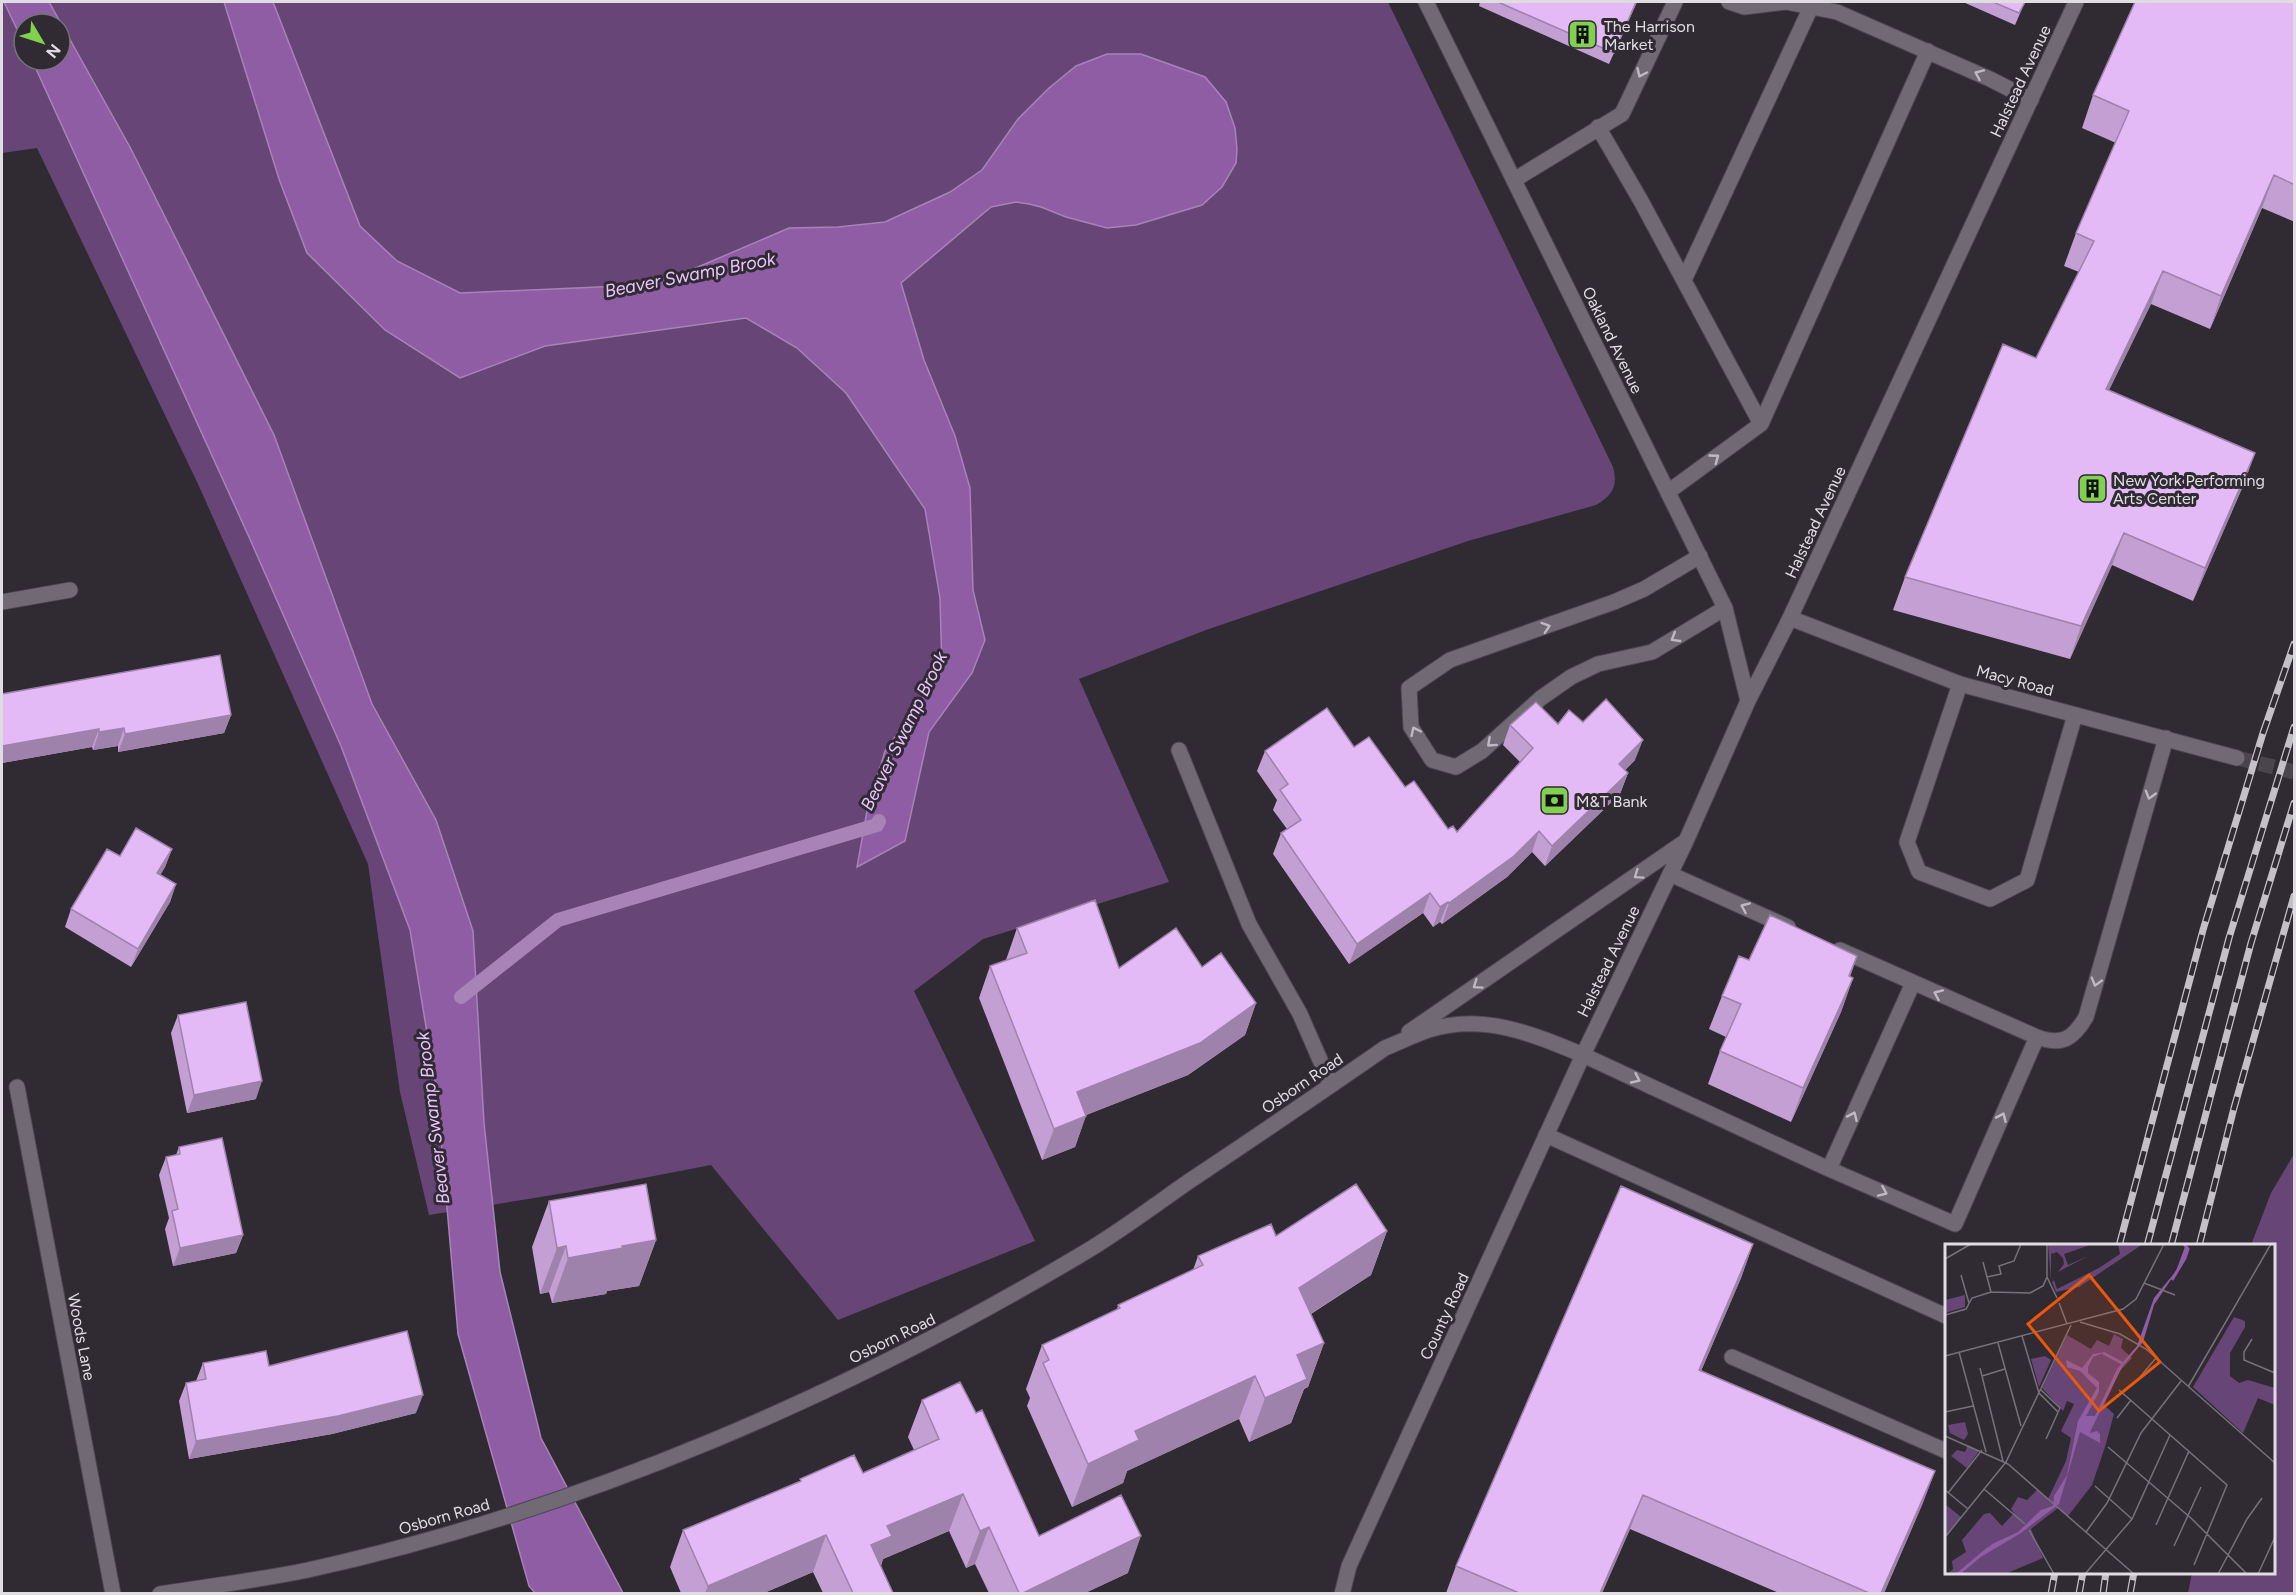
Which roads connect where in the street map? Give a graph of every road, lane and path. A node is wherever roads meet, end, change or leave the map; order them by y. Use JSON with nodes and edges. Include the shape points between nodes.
{"nodes":[{"id":1,"x":1426,"y":2,"type":"edge"},
{"id":2,"x":1675,"y":2,"type":"edge"},
{"id":3,"x":1729,"y":2,"type":"edge"},
{"id":4,"x":2076,"y":2,"type":"edge"},
{"id":5,"x":1811,"y":7,"type":"junction"},
{"id":6,"x":1928,"y":51,"type":"junction"},
{"id":7,"x":2031,"y":100,"type":"junction"},
{"id":8,"x":1598,"y":127,"type":"junction"},
{"id":9,"x":1514,"y":180,"type":"junction"},
{"id":10,"x":1684,"y":280,"type":"junction"},
{"id":11,"x":1761,"y":424,"type":"junction"},
{"id":12,"x":1668,"y":492,"type":"junction"},
{"id":13,"x":1700,"y":556,"type":"junction"},
{"id":14,"x":70,"y":590,"type":"dead end"},
{"id":15,"x":2,"y":602,"type":"edge"},
{"id":16,"x":1725,"y":608,"type":"junction"},
{"id":17,"x":1790,"y":618,"type":"junction"},
{"id":18,"x":1960,"y":684,"type":"junction"},
{"id":19,"x":1749,"y":701,"type":"junction"},
{"id":20,"x":2075,"y":715,"type":"junction"},
{"id":21,"x":2166,"y":738,"type":"junction"},
{"id":22,"x":1179,"y":750,"type":"dead end"},
{"id":23,"x":2237,"y":758,"type":"tunnel mouth"},
{"id":24,"x":1686,"y":841,"type":"junction"},
{"id":25,"x":1670,"y":874,"type":"junction"},
{"id":26,"x":1797,"y":931,"type":"edge"},
{"id":27,"x":1829,"y":945,"type":"edge"},
{"id":28,"x":1913,"y":983,"type":"junction"},
{"id":29,"x":2037,"y":1037,"type":"junction"},
{"id":30,"x":1385,"y":1048,"type":"junction"},
{"id":31,"x":1583,"y":1055,"type":"junction"},
{"id":32,"x":1331,"y":1085,"type":"junction"},
{"id":33,"x":16,"y":1087,"type":"dead end"},
{"id":34,"x":1546,"y":1135,"type":"junction"},
{"id":35,"x":1829,"y":1169,"type":"junction"},
{"id":36,"x":1945,"y":1315,"type":"edge"},
{"id":37,"x":1732,"y":1357,"type":"dead end"},
{"id":38,"x":1945,"y":1450,"type":"edge"},
{"id":39,"x":113,"y":1593,"type":"edge"},
{"id":40,"x":160,"y":1593,"type":"edge"},
{"id":41,"x":1342,"y":1593,"type":"edge"}],
"edges":[{"from":1,"to":9,"type":"street","name":"Oakland Avenue"},
{"from":2,"to":8,"type":"street","one_way":true,"via":[[1622,114]]},
{"from":3,"to":5,"type":"street","via":[[1744,7],[1786,2]]},
{"from":4,"to":7,"type":"street","name":"Halstead Avenue"},
{"from":5,"to":6,"type":"street","via":[[1837,12]]},
{"from":5,"to":10,"type":"street"},
{"from":7,"to":6,"type":"street","one_way":true},
{"from":6,"to":11,"type":"street"},
{"from":7,"to":17,"type":"street","name":"Halstead Avenue"},
{"from":8,"to":9,"type":"street"},
{"from":8,"to":10,"type":"street"},
{"from":9,"to":12,"type":"street","name":"Oakland Avenue"},
{"from":10,"to":11,"type":"street"},
{"from":12,"to":11,"type":"street","one_way":true},
{"from":12,"to":13,"type":"street","name":"Oakland Avenue"},
{"from":13,"to":16,"type":"street","name":"Oakland Avenue"},
{"from":16,"to":13,"type":"street","one_way":true,"via":[[1652,652],[1598,663],[1571,677],[1456,767],[1432,760],[1411,727],[1409,688],[1450,660],[1614,602]]},
{"from":14,"to":15,"type":"street"},
{"from":16,"to":19,"type":"street","name":"Oakland Avenue"},
{"from":17,"to":18,"type":"street","name":"Macy Road"},
{"from":17,"to":19,"type":"street","name":"Halstead Avenue"},
{"from":18,"to":20,"type":"street","name":"Macy Road"},
{"from":18,"to":20,"type":"street","via":[[1906,842],[1919,872],[1990,899],[2027,880]]},
{"from":19,"to":24,"type":"street","name":"Halstead Avenue"},
{"from":20,"to":21,"type":"street","name":"Macy Road"},
{"from":21,"to":23,"type":"street","name":"Macy Road"},
{"from":21,"to":29,"type":"street","one_way":true,"via":[[2086,1017],[2078,1031],[2065,1040],[2050,1042]]},
{"from":22,"to":32,"type":"street","via":[[1249,924],[1300,1014]]},
{"from":24,"to":25,"type":"street","name":"Halstead Avenue"},
{"from":24,"to":30,"type":"street","one_way":true},
{"from":26,"to":25,"type":"street","one_way":true},
{"from":25,"to":31,"type":"street","name":"Halstead Avenue"},
{"from":27,"to":28,"type":"street"},
{"from":29,"to":28,"type":"street","one_way":true},
{"from":35,"to":28,"type":"street","one_way":true},
{"from":35,"to":29,"type":"street","name":"Osborn Road","one_way":true,"via":[[1955,1224]]},
{"from":30,"to":31,"type":"street","name":"Osborn Road","via":[[1430,1030],[1468,1023],[1529,1033]]},
{"from":30,"to":32,"type":"street","name":"Osborn Road"},
{"from":31,"to":34,"type":"street","name":"County Road"},
{"from":31,"to":35,"type":"street","name":"Osborn Road","one_way":true},
{"from":32,"to":40,"type":"street","name":"Osborn Road","via":[[1090,1249],[889,1361],[756,1421],[588,1489],[474,1527],[305,1570]]},
{"from":33,"to":39,"type":"street","name":"Woods Lane"},
{"from":34,"to":36,"type":"street"},
{"from":34,"to":41,"type":"street","name":"County Road","via":[[1349,1566]]},
{"from":37,"to":38,"type":"street"}]}
